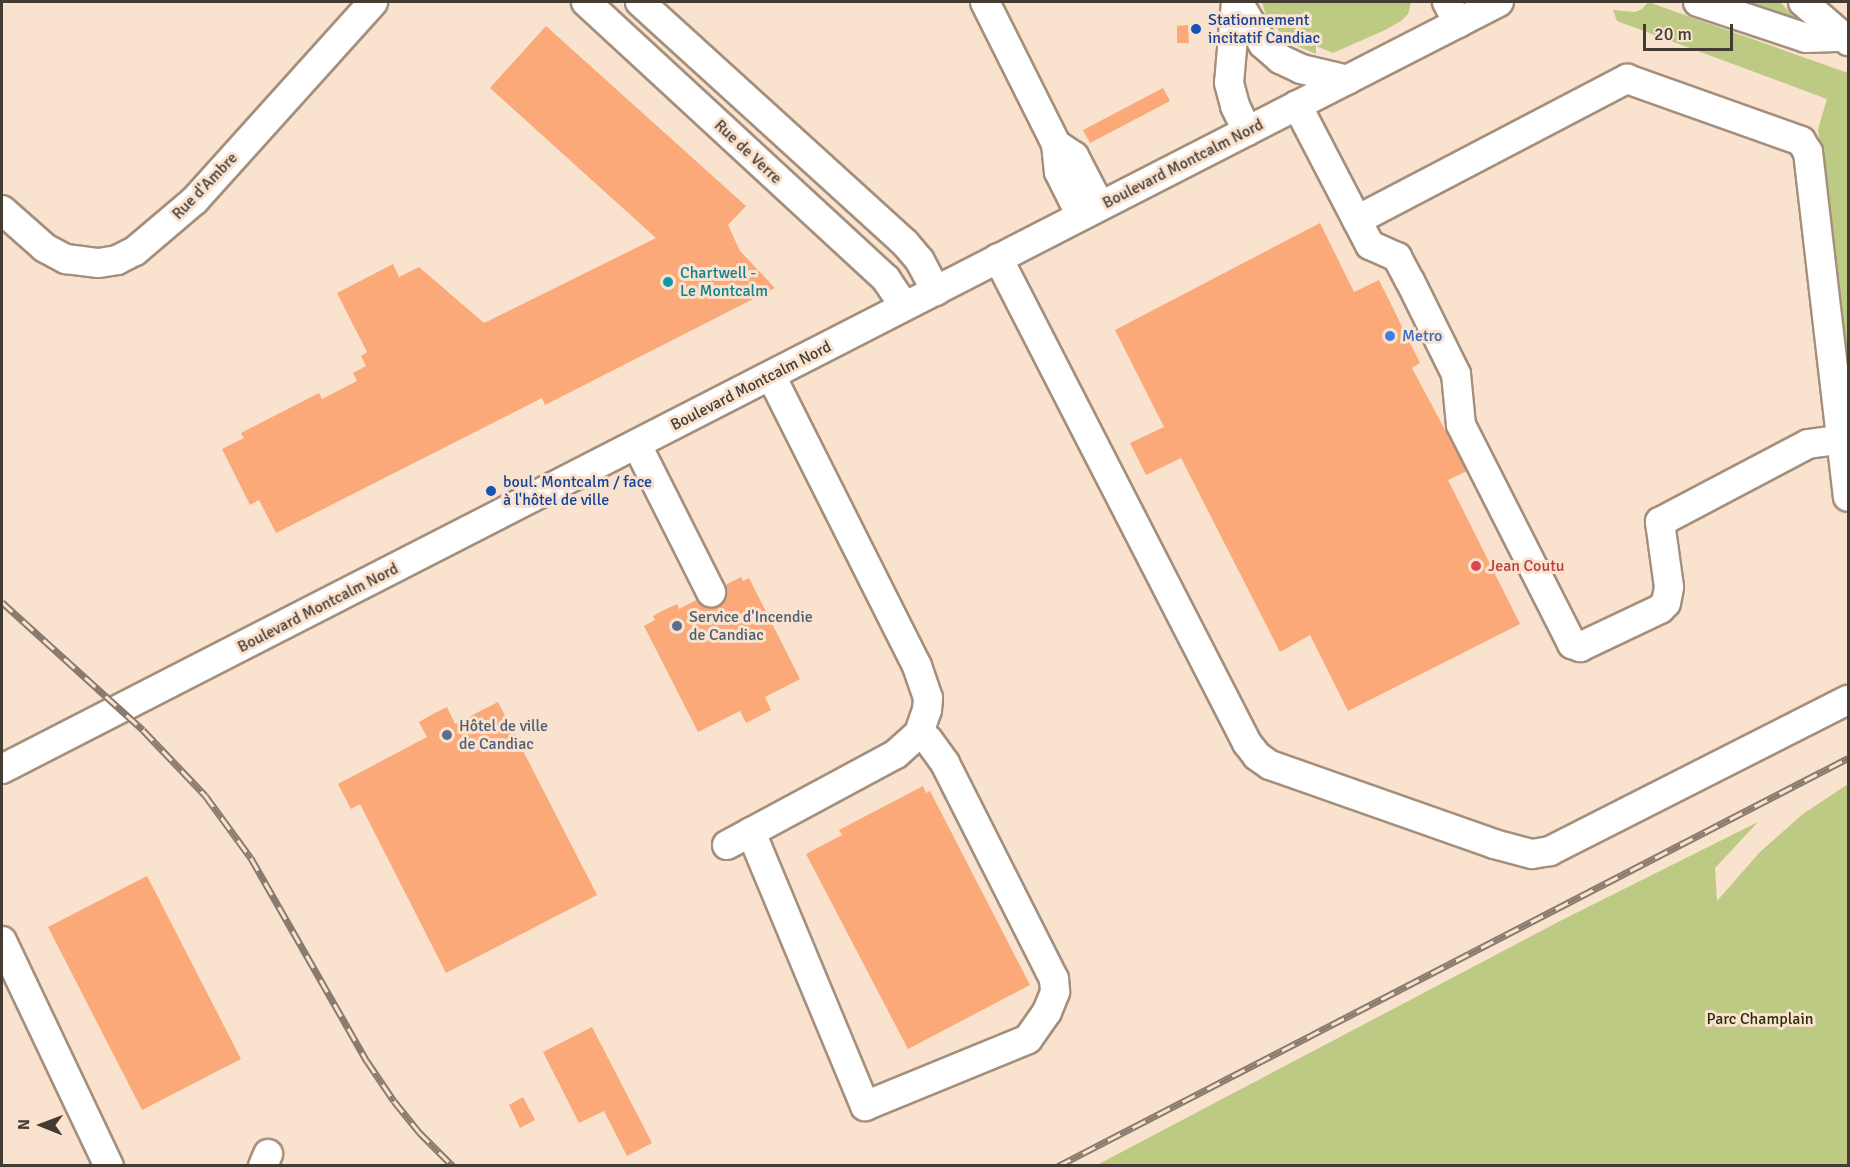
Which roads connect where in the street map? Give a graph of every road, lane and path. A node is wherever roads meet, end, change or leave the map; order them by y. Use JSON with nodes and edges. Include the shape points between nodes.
{"nodes":[{"id":1,"x":373,"y":2,"type":"edge"},
{"id":2,"x":586,"y":2,"type":"edge"},
{"id":3,"x":640,"y":2,"type":"edge"},
{"id":4,"x":985,"y":2,"type":"edge"},
{"id":5,"x":1237,"y":2,"type":"edge"},
{"id":6,"x":1499,"y":2,"type":"edge"},
{"id":7,"x":1698,"y":2,"type":"edge"},
{"id":8,"x":1803,"y":2,"type":"edge"},
{"id":9,"x":1452,"y":12,"type":"edge"},
{"id":10,"x":1846,"y":39,"type":"edge"},
{"id":11,"x":1348,"y":80,"type":"junction"},
{"id":12,"x":1297,"y":105,"type":"junction"},
{"id":13,"x":1247,"y":131,"type":"junction"},
{"id":14,"x":2,"y":210,"type":"edge"},
{"id":15,"x":1091,"y":211,"type":"junction"},
{"id":16,"x":1358,"y":220,"type":"junction"},
{"id":17,"x":998,"y":258,"type":"junction"},
{"id":18,"x":936,"y":291,"type":"junction"},
{"id":19,"x":904,"y":306,"type":"junction"},
{"id":20,"x":771,"y":376,"type":"junction"},
{"id":21,"x":1842,"y":439,"type":"junction"},
{"id":22,"x":637,"y":445,"type":"junction"},
{"id":23,"x":1848,"y":497,"type":"edge"},
{"id":24,"x":711,"y":592,"type":"dead end"},
{"id":25,"x":1848,"y":700,"type":"edge"},
{"id":26,"x":919,"y":733,"type":"junction"},
{"id":27,"x":2,"y":769,"type":"edge"},
{"id":28,"x":2,"y":941,"type":"edge"},
{"id":29,"x":100,"y":1163,"type":"edge"}],
"edges":[{"from":1,"to":14,"type":"street","name":"Rue d'Ambre","via":[[195,200],[135,251],[99,263],[66,259],[45,248]]},
{"from":2,"to":19,"type":"street","name":"Rue de Verre","via":[[886,279]]},
{"from":3,"to":18,"type":"street","via":[[905,243]]},
{"from":4,"to":15,"type":"street","via":[[1056,144],[1059,172]]},
{"from":5,"to":11,"type":"street","via":[[1263,44],[1280,59],[1301,69]]},
{"from":5,"to":13,"type":"street","via":[[1229,83]]},
{"from":6,"to":9,"type":"street","name":"Boulevard Montcalm Nord"},
{"from":7,"to":10,"type":"street","via":[[1806,38]]},
{"from":8,"to":10,"type":"street"},
{"from":9,"to":11,"type":"street","name":"Boulevard Montcalm Nord"},
{"from":11,"to":12,"type":"street","name":"Boulevard Montcalm Nord"},
{"from":12,"to":13,"type":"street","name":"Boulevard Montcalm Nord"},
{"from":12,"to":16,"type":"street"},
{"from":13,"to":15,"type":"street","name":"Boulevard Montcalm Nord"},
{"from":15,"to":17,"type":"street","name":"Boulevard Montcalm Nord"},
{"from":16,"to":21,"type":"street","via":[[1627,79],[1793,136],[1808,152]]},
{"from":16,"to":21,"type":"street","via":[[1371,245],[1397,257],[1410,281],[1456,374],[1461,425],[1572,644],[1580,647],[1666,603],[1669,588],[1660,522],[1808,444]]},
{"from":17,"to":18,"type":"street","name":"Boulevard Montcalm Nord"},
{"from":17,"to":25,"type":"street","via":[[1247,743],[1270,765],[1532,854],[1550,851]]},
{"from":18,"to":19,"type":"street","name":"Boulevard Montcalm Nord"},
{"from":19,"to":20,"type":"street","name":"Boulevard Montcalm Nord"},
{"from":20,"to":22,"type":"street","name":"Boulevard Montcalm Nord"},
{"from":20,"to":26,"type":"street","via":[[917,666],[928,698]]},
{"from":21,"to":23,"type":"street"},
{"from":22,"to":24,"type":"street"},
{"from":22,"to":27,"type":"street","name":"Boulevard Montcalm Nord"},
{"from":26,"to":26,"type":"street","via":[[896,754],[739,839],[866,1106],[1028,1039],[1047,1012],[1055,992],[1054,979],[945,763]]},
{"from":28,"to":29,"type":"street"}]}
